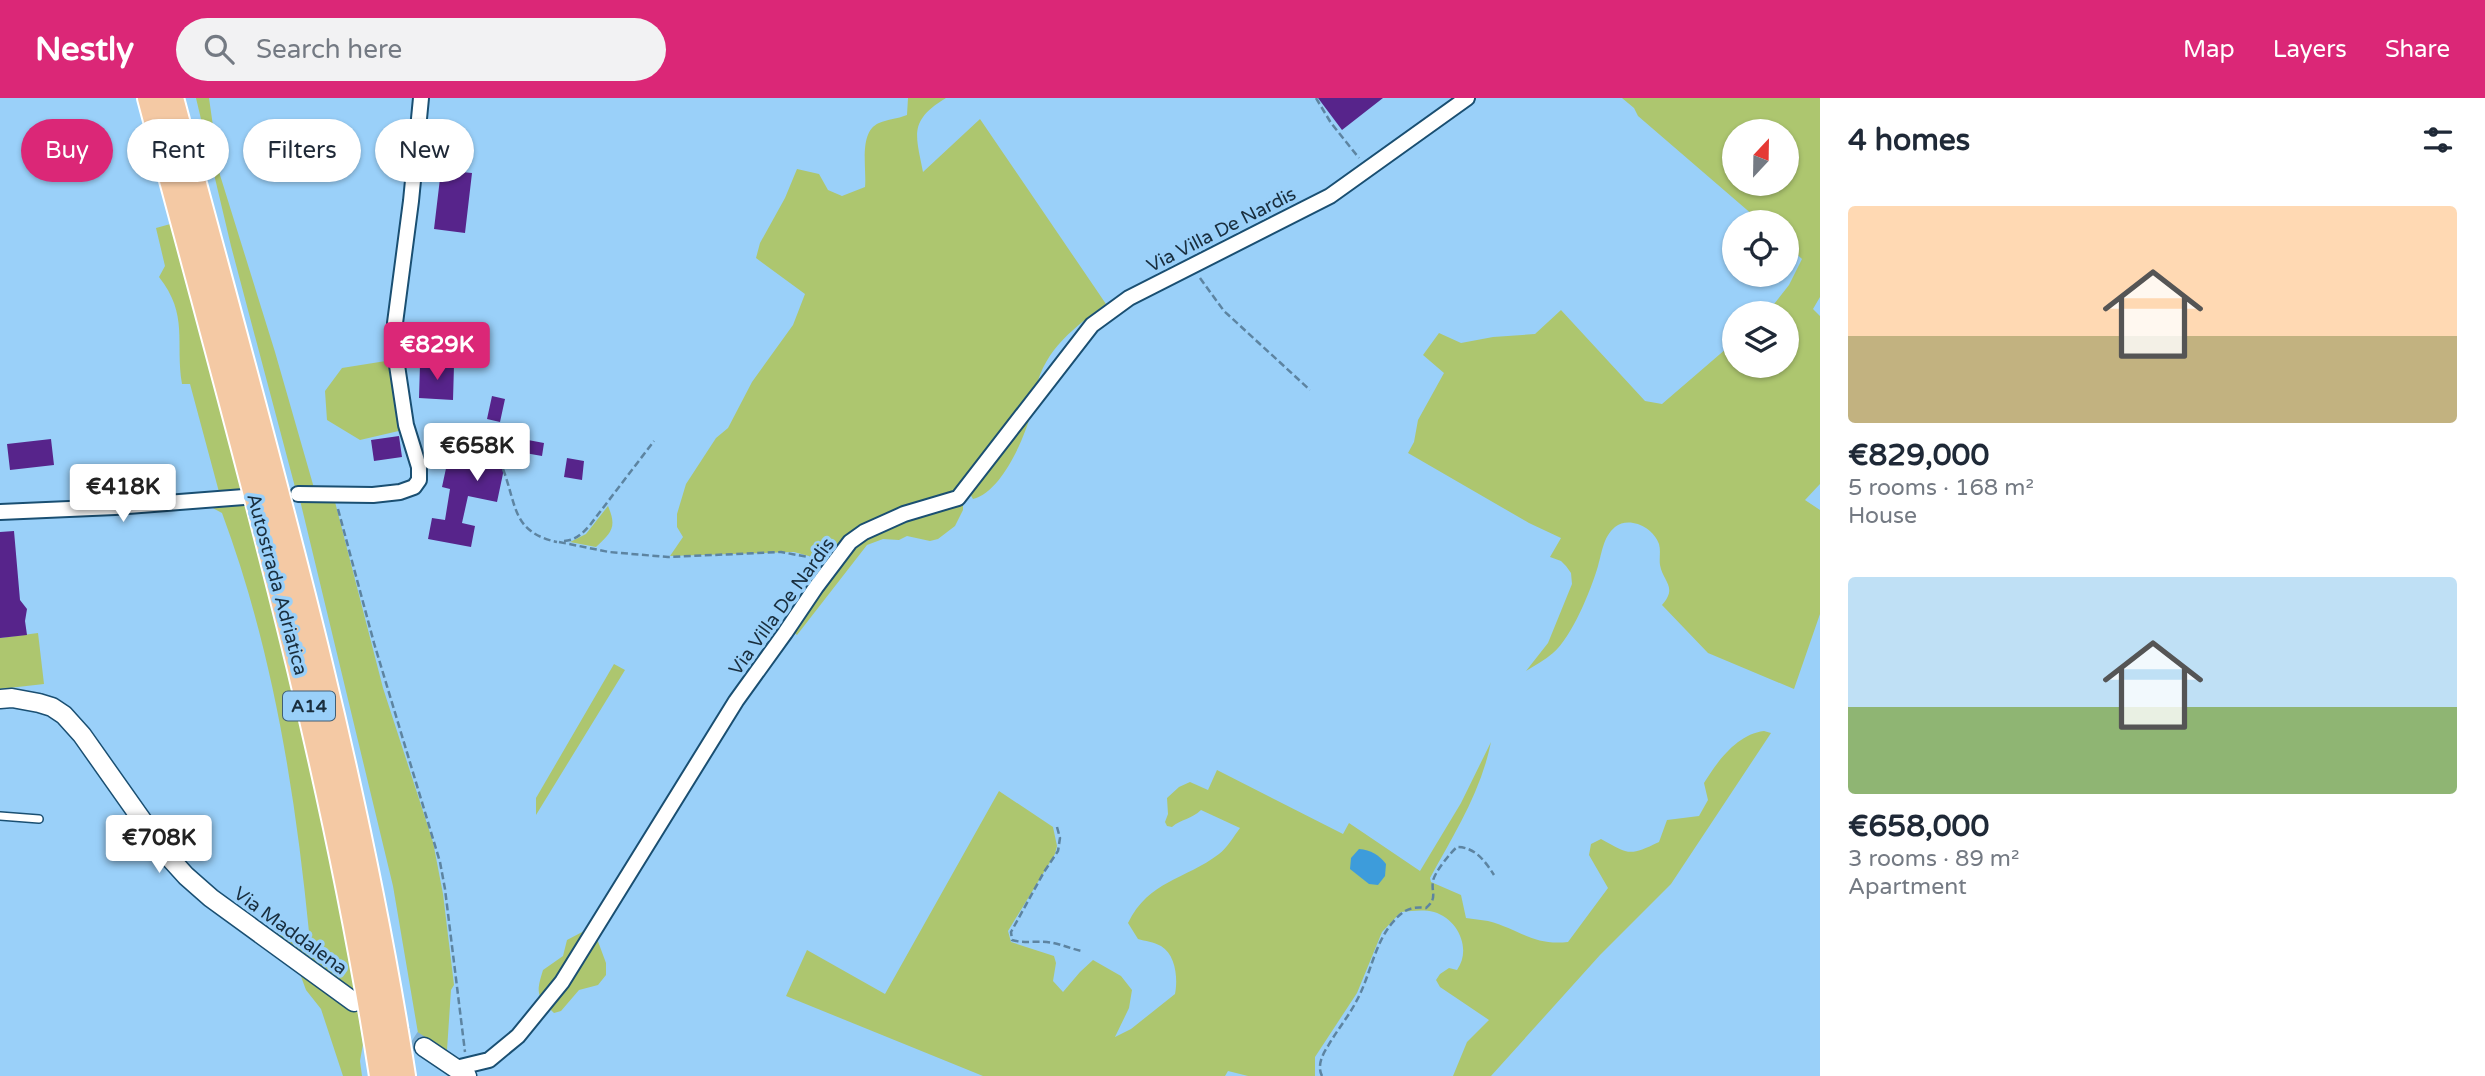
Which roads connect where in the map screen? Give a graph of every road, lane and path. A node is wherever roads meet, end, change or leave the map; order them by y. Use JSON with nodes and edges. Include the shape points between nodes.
{"nodes":[{"id":1,"x":150,"y":98,"type":"edge"},
{"id":2,"x":172,"y":98,"type":"edge"},
{"id":3,"x":421,"y":98,"type":"edge"},
{"id":4,"x":1316,"y":98,"type":"edge"},
{"id":5,"x":1467,"y":98,"type":"edge"},
{"id":6,"x":162,"y":119,"type":"edge"},
{"id":7,"x":170,"y":119,"type":"edge"},
{"id":8,"x":1367,"y":168,"type":"junction"},
{"id":9,"x":181,"y":182,"type":"edge"},
{"id":10,"x":183,"y":182,"type":"edge"},
{"id":11,"x":1191,"y":266,"type":"junction"},
{"id":12,"x":1310,"y":390,"type":"dead end"},
{"id":13,"x":654,"y":441,"type":"dead end"},
{"id":14,"x":503,"y":469,"type":"dead end"},
{"id":15,"x":298,"y":495,"type":"dead end"},
{"id":16,"x":337,"y":495,"type":"junction"},
{"id":17,"x":244,"y":497,"type":"dead end"},
{"id":18,"x":0,"y":512,"type":"edge"},
{"id":19,"x":559,"y":542,"type":"junction"},
{"id":20,"x":833,"y":564,"type":"junction"},
{"id":21,"x":0,"y":699,"type":"edge"},
{"id":22,"x":0,"y":816,"type":"edge"},
{"id":23,"x":39,"y":819,"type":"dead end"},
{"id":24,"x":1057,"y":827,"type":"dead end"},
{"id":25,"x":1494,"y":876,"type":"dead end"},
{"id":26,"x":1082,"y":951,"type":"dead end"},
{"id":27,"x":354,"y":1002,"type":"dead end"},
{"id":28,"x":424,"y":1047,"type":"tunnel mouth"},
{"id":29,"x":465,"y":1070,"type":"edge"},
{"id":30,"x":382,"y":1076,"type":"edge"},
{"id":31,"x":403,"y":1076,"type":"edge"},
{"id":32,"x":1322,"y":1076,"type":"edge"}],
"edges":[{"from":1,"to":6,"type":"highway","name":"Autostrada Adriatica","number":"A14"},
{"from":2,"to":7,"type":"highway","name":"Autostrada Adriatica","number":"A14"},
{"from":3,"to":16,"type":"street","via":[[394,352],[419,480],[400,492]]},
{"from":4,"to":8,"type":"path"},
{"from":5,"to":8,"type":"street","name":"Via Villa De Nardis"},
{"from":8,"to":11,"type":"street","name":"Via Villa De Nardis","via":[[1329,196]]},
{"from":9,"to":30,"type":"highway","name":"Autostrada Adriatica","number":"A14","via":[[317,738],[353,902]]},
{"from":10,"to":31,"type":"highway","name":"Autostrada Adriatica","number":"A14","via":[[328,694],[370,886]]},
{"from":11,"to":12,"type":"path","via":[[1224,311]]},
{"from":11,"to":20,"type":"street","name":"Via Villa De Nardis","via":[[1129,298],[1092,325],[958,498],[864,532]]},
{"from":13,"to":19,"type":"path","via":[[581,535]]},
{"from":14,"to":19,"type":"path","via":[[522,522],[531,533]]},
{"from":15,"to":16,"type":"street"},
{"from":16,"to":29,"type":"path","via":[[370,630],[440,862]]},
{"from":17,"to":18,"type":"street"},
{"from":19,"to":20,"type":"path","via":[[668,557],[780,552]]},
{"from":20,"to":29,"type":"street","name":"Via Villa De Nardis","via":[[736,701],[562,982],[518,1036],[489,1060]]},
{"from":21,"to":27,"type":"street","name":"Via Maddalena","via":[[39,703],[64,715],[186,876]]},
{"from":22,"to":23,"type":"lane"},
{"from":24,"to":26,"type":"path","via":[[1058,851],[1011,932],[1012,940],[1055,943]]},
{"from":25,"to":32,"type":"path","via":[[1470,849],[1457,847],[1451,852],[1433,881],[1432,903],[1426,908],[1406,909],[1381,939],[1357,1000],[1320,1061]]},
{"from":28,"to":29,"type":"street"}]}
